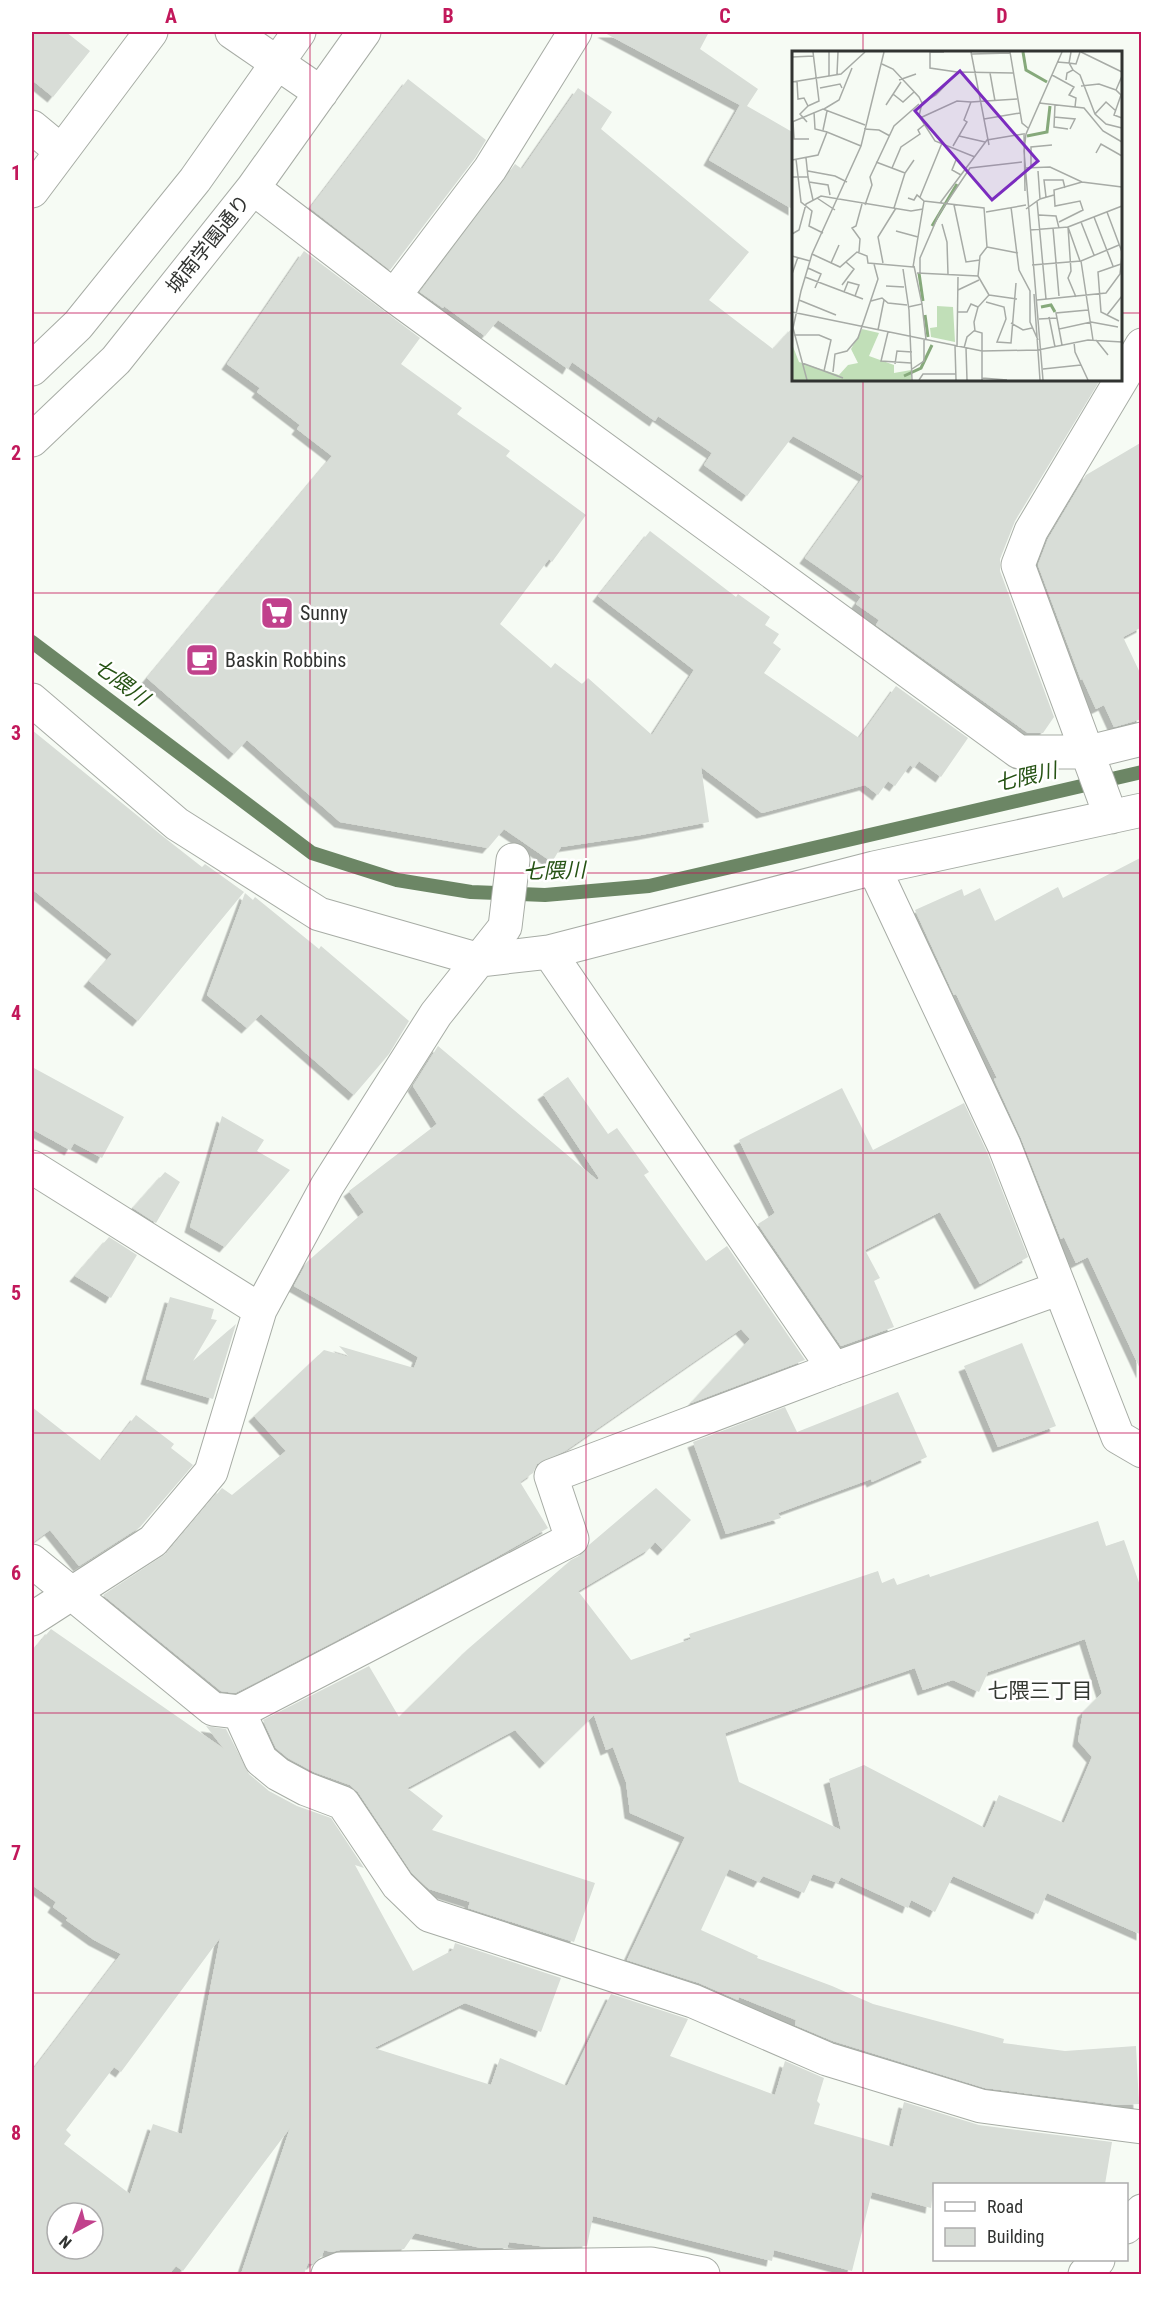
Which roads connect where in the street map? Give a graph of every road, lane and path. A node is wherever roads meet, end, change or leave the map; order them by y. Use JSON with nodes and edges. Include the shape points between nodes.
{"nodes":[{"id":1,"x":151,"y":32,"type":"edge"},
{"id":2,"x":232,"y":32,"type":"edge"},
{"id":3,"x":299,"y":32,"type":"edge"},
{"id":4,"x":364,"y":32,"type":"edge"},
{"id":5,"x":575,"y":32,"type":"edge"},
{"id":6,"x":277,"y":63,"type":"junction"},
{"id":7,"x":321,"y":93,"type":"junction"},
{"id":8,"x":32,"y":127,"type":"edge"},
{"id":9,"x":61,"y":151,"type":"junction"},
{"id":10,"x":253,"y":188,"type":"junction"},
{"id":11,"x":32,"y":191,"type":"edge"},
{"id":12,"x":394,"y":296,"type":"junction"},
{"id":13,"x":1142,"y":345,"type":"edge"},
{"id":14,"x":32,"y":369,"type":"edge"},
{"id":15,"x":1122,"y":379,"type":"edge"},
{"id":16,"x":1121,"y":381,"type":"edge"},
{"id":17,"x":32,"y":440,"type":"edge"},
{"id":18,"x":32,"y":700,"type":"edge"},
{"id":19,"x":1142,"y":739,"type":"edge"},
{"id":20,"x":1089,"y":752,"type":"junction"},
{"id":21,"x":1126,"y":814,"type":"edge"},
{"id":22,"x":513,"y":860,"type":"dead end"},
{"id":23,"x":874,"y":868,"type":"junction"},
{"id":24,"x":549,"y":951,"type":"junction"},
{"id":25,"x":480,"y":960,"type":"junction"},
{"id":26,"x":32,"y":1167,"type":"edge"},
{"id":27,"x":1060,"y":1288,"type":"junction"},
{"id":28,"x":260,"y":1310,"type":"junction"},
{"id":29,"x":834,"y":1369,"type":"junction"},
{"id":30,"x":1142,"y":1451,"type":"edge"},
{"id":31,"x":32,"y":1561,"type":"edge"},
{"id":32,"x":73,"y":1593,"type":"junction"},
{"id":33,"x":32,"y":1619,"type":"edge"},
{"id":34,"x":239,"y":1712,"type":"junction"},
{"id":35,"x":1142,"y":2127,"type":"edge"},
{"id":36,"x":1142,"y":2211,"type":"edge"},
{"id":37,"x":1128,"y":2226,"type":"edge"},
{"id":38,"x":1096,"y":2261,"type":"edge"},
{"id":39,"x":328,"y":2274,"type":"edge"},
{"id":40,"x":703,"y":2274,"type":"edge"},
{"id":41,"x":1085,"y":2274,"type":"edge"}],
"edges":[{"from":1,"to":9,"type":"street"},
{"from":2,"to":6,"type":"street"},
{"from":3,"to":6,"type":"street"},
{"from":4,"to":7,"type":"street","name":"城南学園通り"},
{"from":5,"to":12,"type":"street","via":[[490,169]]},
{"from":6,"to":7,"type":"street"},
{"from":6,"to":14,"type":"street","via":[[188,189],[78,325]]},
{"from":7,"to":10,"type":"street","name":"城南学園通り"},
{"from":8,"to":9,"type":"street"},
{"from":9,"to":11,"type":"street"},
{"from":10,"to":12,"type":"street"},
{"from":10,"to":17,"type":"street","name":"城南学園通り","via":[[116,360]]},
{"from":12,"to":20,"type":"street","via":[[1019,752]]},
{"from":13,"to":15,"type":"street"},
{"from":16,"to":20,"type":"street","via":[[1031,531],[1018,565]]},
{"from":18,"to":25,"type":"street","via":[[177,824],[319,914]]},
{"from":19,"to":20,"type":"street"},
{"from":20,"to":21,"type":"street"},
{"from":21,"to":23,"type":"street"},
{"from":22,"to":25,"type":"street","via":[[505,927]]},
{"from":23,"to":24,"type":"street"},
{"from":23,"to":27,"type":"street","via":[[1004,1145]]},
{"from":24,"to":25,"type":"street"},
{"from":24,"to":29,"type":"street"},
{"from":25,"to":28,"type":"street","via":[[436,1014],[327,1186]]},
{"from":26,"to":28,"type":"street"},
{"from":27,"to":29,"type":"street"},
{"from":27,"to":30,"type":"street","via":[[1118,1437]]},
{"from":28,"to":32,"type":"street","via":[[211,1472],[153,1541]]},
{"from":29,"to":34,"type":"street","via":[[551,1476],[572,1539]]},
{"from":31,"to":32,"type":"street"},
{"from":32,"to":33,"type":"street"},
{"from":32,"to":34,"type":"street","via":[[213,1709]]},
{"from":34,"to":35,"type":"street","via":[[261,1760],[306,1789],[343,1803],[398,1885],[429,1915],[693,2001],[827,2059],[981,2106]]},
{"from":36,"to":37,"type":"street"},
{"from":38,"to":41,"type":"street"},
{"from":39,"to":40,"type":"street","via":[[340,2269],[651,2264]]}]}
